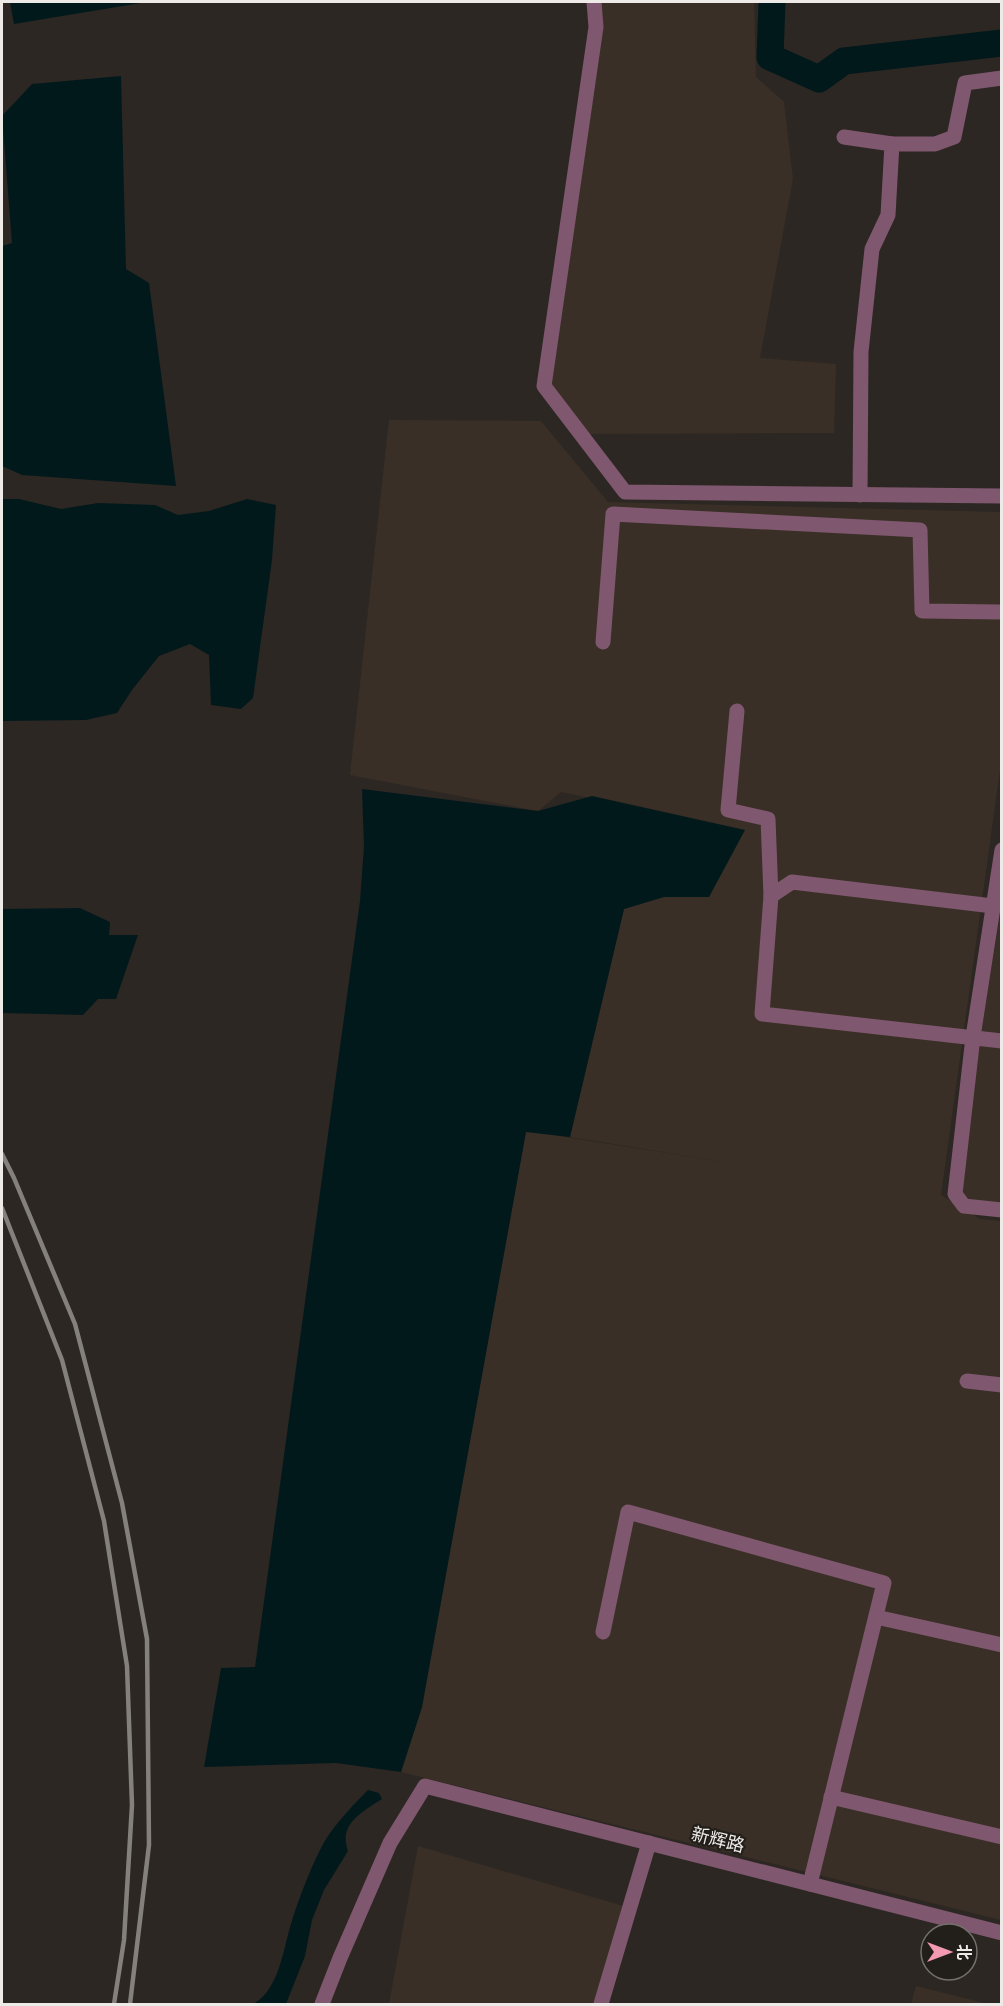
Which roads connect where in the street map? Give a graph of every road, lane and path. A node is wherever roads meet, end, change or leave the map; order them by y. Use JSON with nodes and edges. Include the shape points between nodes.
{"nodes":[{"id":1,"x":594,"y":2,"type":"edge"},
{"id":2,"x":1002,"y":78,"type":"edge"},
{"id":3,"x":844,"y":137,"type":"dead end"},
{"id":4,"x":892,"y":144,"type":"junction"},
{"id":5,"x":860,"y":495,"type":"junction"},
{"id":6,"x":1002,"y":496,"type":"edge"},
{"id":7,"x":1002,"y":612,"type":"edge"},
{"id":8,"x":603,"y":642,"type":"dead end"},
{"id":9,"x":737,"y":711,"type":"dead end"},
{"id":10,"x":1002,"y":850,"type":"edge"},
{"id":11,"x":771,"y":896,"type":"junction"},
{"id":12,"x":993,"y":906,"type":"junction"},
{"id":13,"x":973,"y":1037,"type":"junction"},
{"id":14,"x":1002,"y":1041,"type":"edge"},
{"id":15,"x":1002,"y":1210,"type":"edge"},
{"id":16,"x":967,"y":1381,"type":"dead end"},
{"id":17,"x":1002,"y":1385,"type":"edge"},
{"id":18,"x":876,"y":1617,"type":"junction"},
{"id":19,"x":603,"y":1632,"type":"dead end"},
{"id":20,"x":1002,"y":1645,"type":"edge"},
{"id":21,"x":831,"y":1797,"type":"junction"},
{"id":22,"x":1002,"y":1837,"type":"edge"},
{"id":23,"x":649,"y":1843,"type":"junction"},
{"id":24,"x":810,"y":1884,"type":"junction"},
{"id":25,"x":1002,"y":1933,"type":"edge"},
{"id":26,"x":322,"y":2004,"type":"edge"},
{"id":27,"x":601,"y":2004,"type":"edge"}],
"edges":[{"from":1,"to":5,"type":"street","via":[[596,27],[544,386],[625,492]]},
{"from":2,"to":4,"type":"street","via":[[964,83],[954,137],[935,144]]},
{"from":3,"to":4,"type":"street"},
{"from":4,"to":5,"type":"street","via":[[888,215],[872,249],[861,352]]},
{"from":5,"to":6,"type":"street"},
{"from":7,"to":8,"type":"street","via":[[922,611],[920,530],[613,514]]},
{"from":9,"to":11,"type":"street","via":[[728,810],[768,819]]},
{"from":10,"to":12,"type":"street"},
{"from":11,"to":12,"type":"street","via":[[792,882]]},
{"from":11,"to":13,"type":"street","via":[[762,1014]]},
{"from":12,"to":13,"type":"street"},
{"from":13,"to":14,"type":"street"},
{"from":13,"to":15,"type":"street","via":[[955,1194],[964,1206]]},
{"from":16,"to":17,"type":"street"},
{"from":18,"to":19,"type":"street","via":[[884,1583],[628,1512]]},
{"from":18,"to":20,"type":"street"},
{"from":18,"to":21,"type":"street"},
{"from":21,"to":22,"type":"street"},
{"from":21,"to":24,"type":"street"},
{"from":23,"to":24,"type":"street","name":"新辉路"},
{"from":23,"to":26,"type":"street","name":"新辉路","via":[[425,1786],[390,1843]]},
{"from":23,"to":27,"type":"street"},
{"from":24,"to":25,"type":"street","name":"新辉路"}]}
